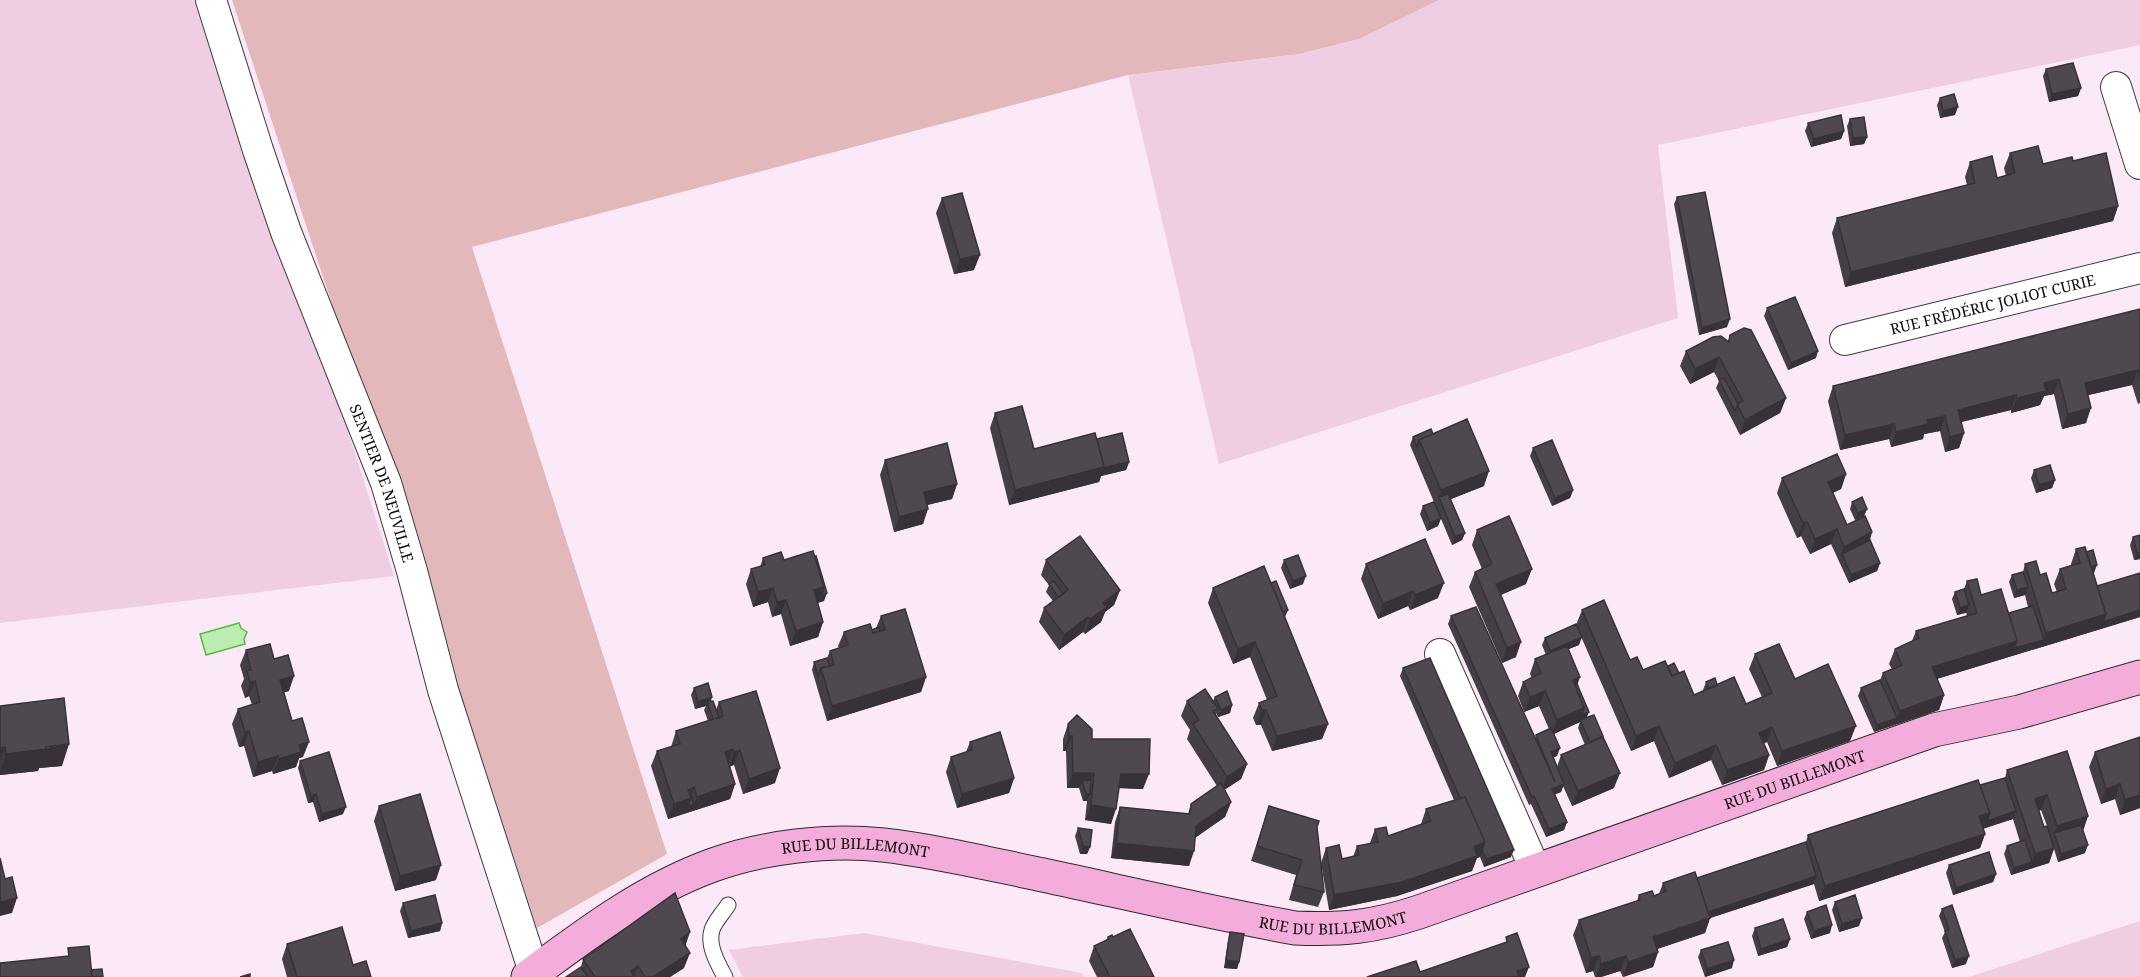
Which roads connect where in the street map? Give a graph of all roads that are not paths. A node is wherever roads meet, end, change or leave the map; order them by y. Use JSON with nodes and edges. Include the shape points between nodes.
{"nodes":[{"id":1,"x":211,"y":0,"type":"edge"},
{"id":2,"x":2116,"y":87,"type":"dead end"},
{"id":3,"x":2140,"y":164,"type":"edge"},
{"id":4,"x":2140,"y":268,"type":"edge"},
{"id":5,"x":1845,"y":340,"type":"dead end"},
{"id":6,"x":1440,"y":654,"type":"dead end"},
{"id":7,"x":2140,"y":677,"type":"edge"},
{"id":8,"x":1536,"y":871,"type":"junction"},
{"id":9,"x":728,"y":905,"type":"dead end"},
{"id":10,"x":531,"y":975,"type":"edge"},
{"id":11,"x":725,"y":977,"type":"edge"}],
"edges":[{"from":1,"to":10,"type":"street","name":"SENTIER DE NEUVILLE","via":[[285,232],[388,492],[443,690]]},
{"from":2,"to":3,"type":"street"},
{"from":4,"to":5,"type":"street","name":"RUE FRÉDÉRIC JOLIOT CURIE"},
{"from":6,"to":8,"type":"street"},
{"from":7,"to":8,"type":"street","name":"RUE DU BILLEMONT","via":[[2019,712],[1934,730]]},
{"from":8,"to":10,"type":"street","name":"RUE DU BILLEMONT","via":[[1374,926],[1321,929],[1295,928],[881,845],[795,847],[738,858],[669,884],[621,910]]},
{"from":9,"to":11,"type":"lane","via":[[712,930],[711,942]]}]}
